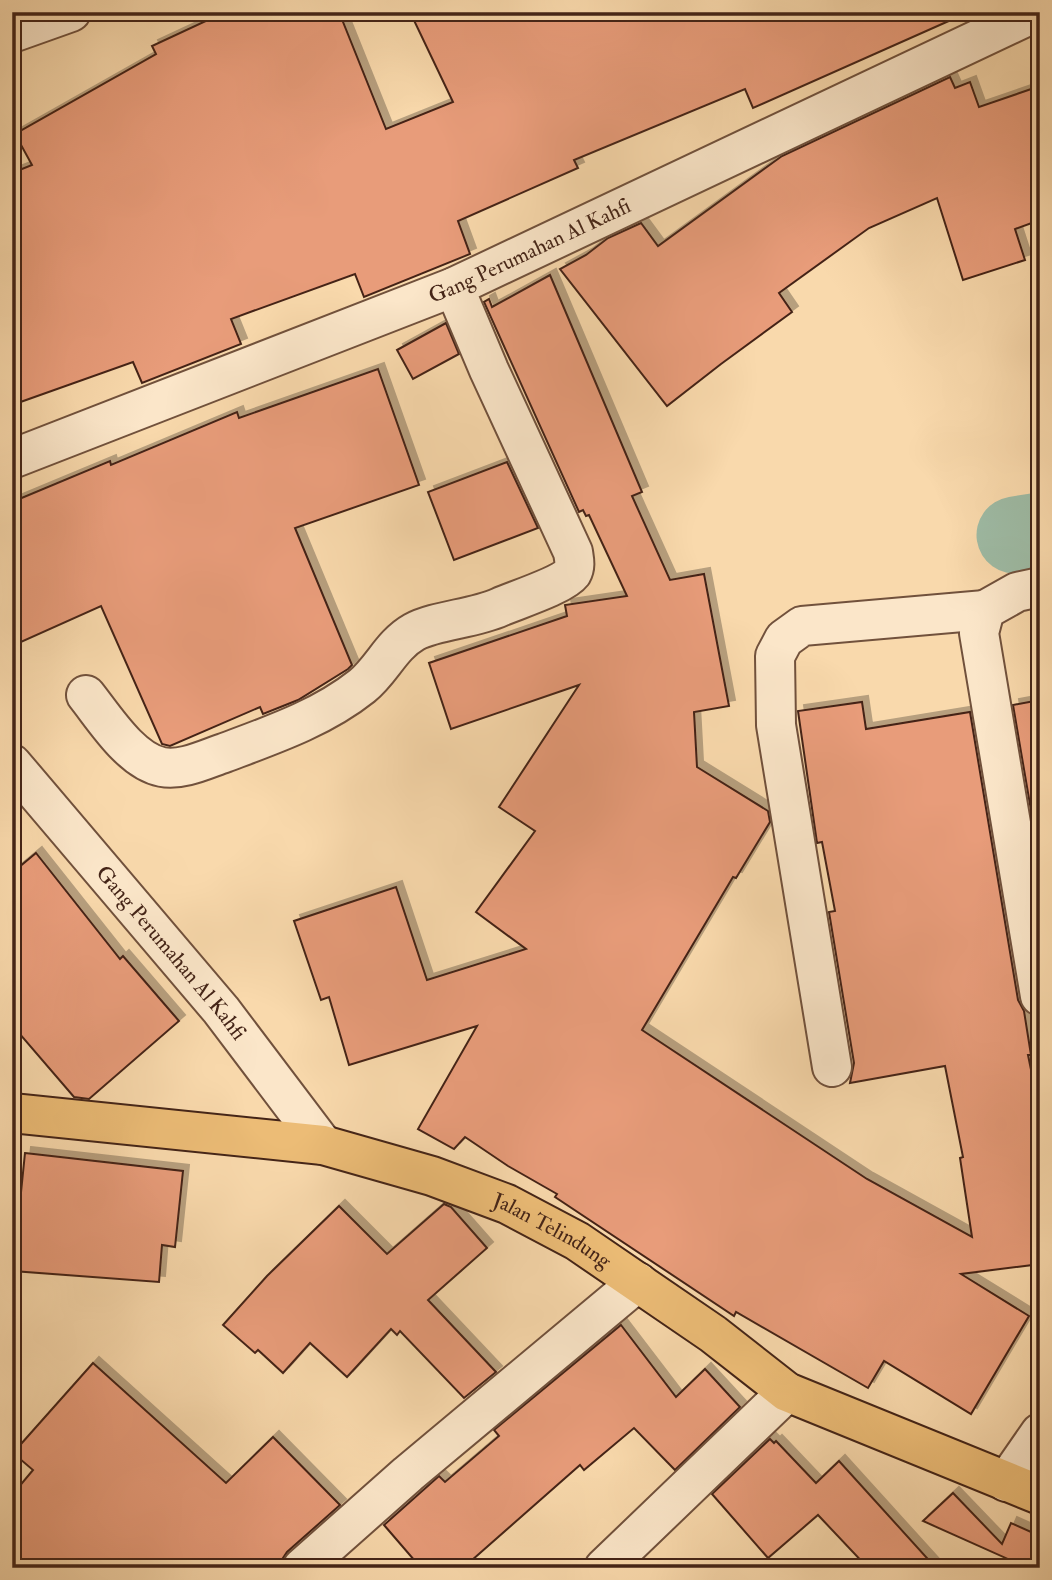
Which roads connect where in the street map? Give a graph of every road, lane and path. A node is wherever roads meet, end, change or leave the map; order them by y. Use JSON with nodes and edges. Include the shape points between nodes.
{"nodes":[{"id":1,"x":71,"y":12,"type":"edge"},
{"id":2,"x":1036,"y":12,"type":"edge"},
{"id":3,"x":12,"y":33,"type":"edge"},
{"id":4,"x":454,"y":288,"type":"junction"},
{"id":5,"x":12,"y":459,"type":"edge"},
{"id":6,"x":1040,"y":587,"type":"edge"},
{"id":7,"x":985,"y":610,"type":"junction"},
{"id":8,"x":86,"y":695,"type":"dead end"},
{"id":9,"x":12,"y":764,"type":"edge"},
{"id":10,"x":1038,"y":982,"type":"edge"},
{"id":11,"x":832,"y":1067,"type":"dead end"},
{"id":12,"x":12,"y":1113,"type":"edge"},
{"id":13,"x":323,"y":1145,"type":"junction"},
{"id":14,"x":638,"y":1282,"type":"junction"},
{"id":15,"x":786,"y":1392,"type":"junction"},
{"id":16,"x":1040,"y":1433,"type":"edge"},
{"id":17,"x":1023,"y":1489,"type":"edge"},
{"id":18,"x":626,"y":1561,"type":"edge"},
{"id":19,"x":302,"y":1568,"type":"edge"}],
"edges":[{"from":1,"to":3,"type":"street"},
{"from":2,"to":4,"type":"street","name":"Gang Perumahan Al Kahfi"},
{"from":4,"to":5,"type":"street","name":"Gang Perumahan Al Kahfi"},
{"from":4,"to":8,"type":"street","via":[[573,552],[571,574],[486,614],[415,631],[397,644],[363,685],[321,712],[288,730],[185,766],[162,768],[137,755]]},
{"from":6,"to":7,"type":"street","via":[[1017,592]]},
{"from":7,"to":10,"type":"street","via":[[979,633]]},
{"from":7,"to":11,"type":"street","via":[[802,626],[784,639],[775,656],[776,725]]},
{"from":9,"to":13,"type":"street","name":"Gang Perumahan Al Kahfi","via":[[221,1010]]},
{"from":12,"to":13,"type":"main road","name":"Jalan Telindung"},
{"from":13,"to":14,"type":"main road","name":"Jalan Telindung","via":[[432,1176],[507,1204],[577,1241]]},
{"from":14,"to":15,"type":"main road","name":"Jalan Telindung"},
{"from":14,"to":19,"type":"street"},
{"from":15,"to":17,"type":"main road","name":"Jalan Telindung"},
{"from":15,"to":18,"type":"street"},
{"from":16,"to":17,"type":"street"}]}
